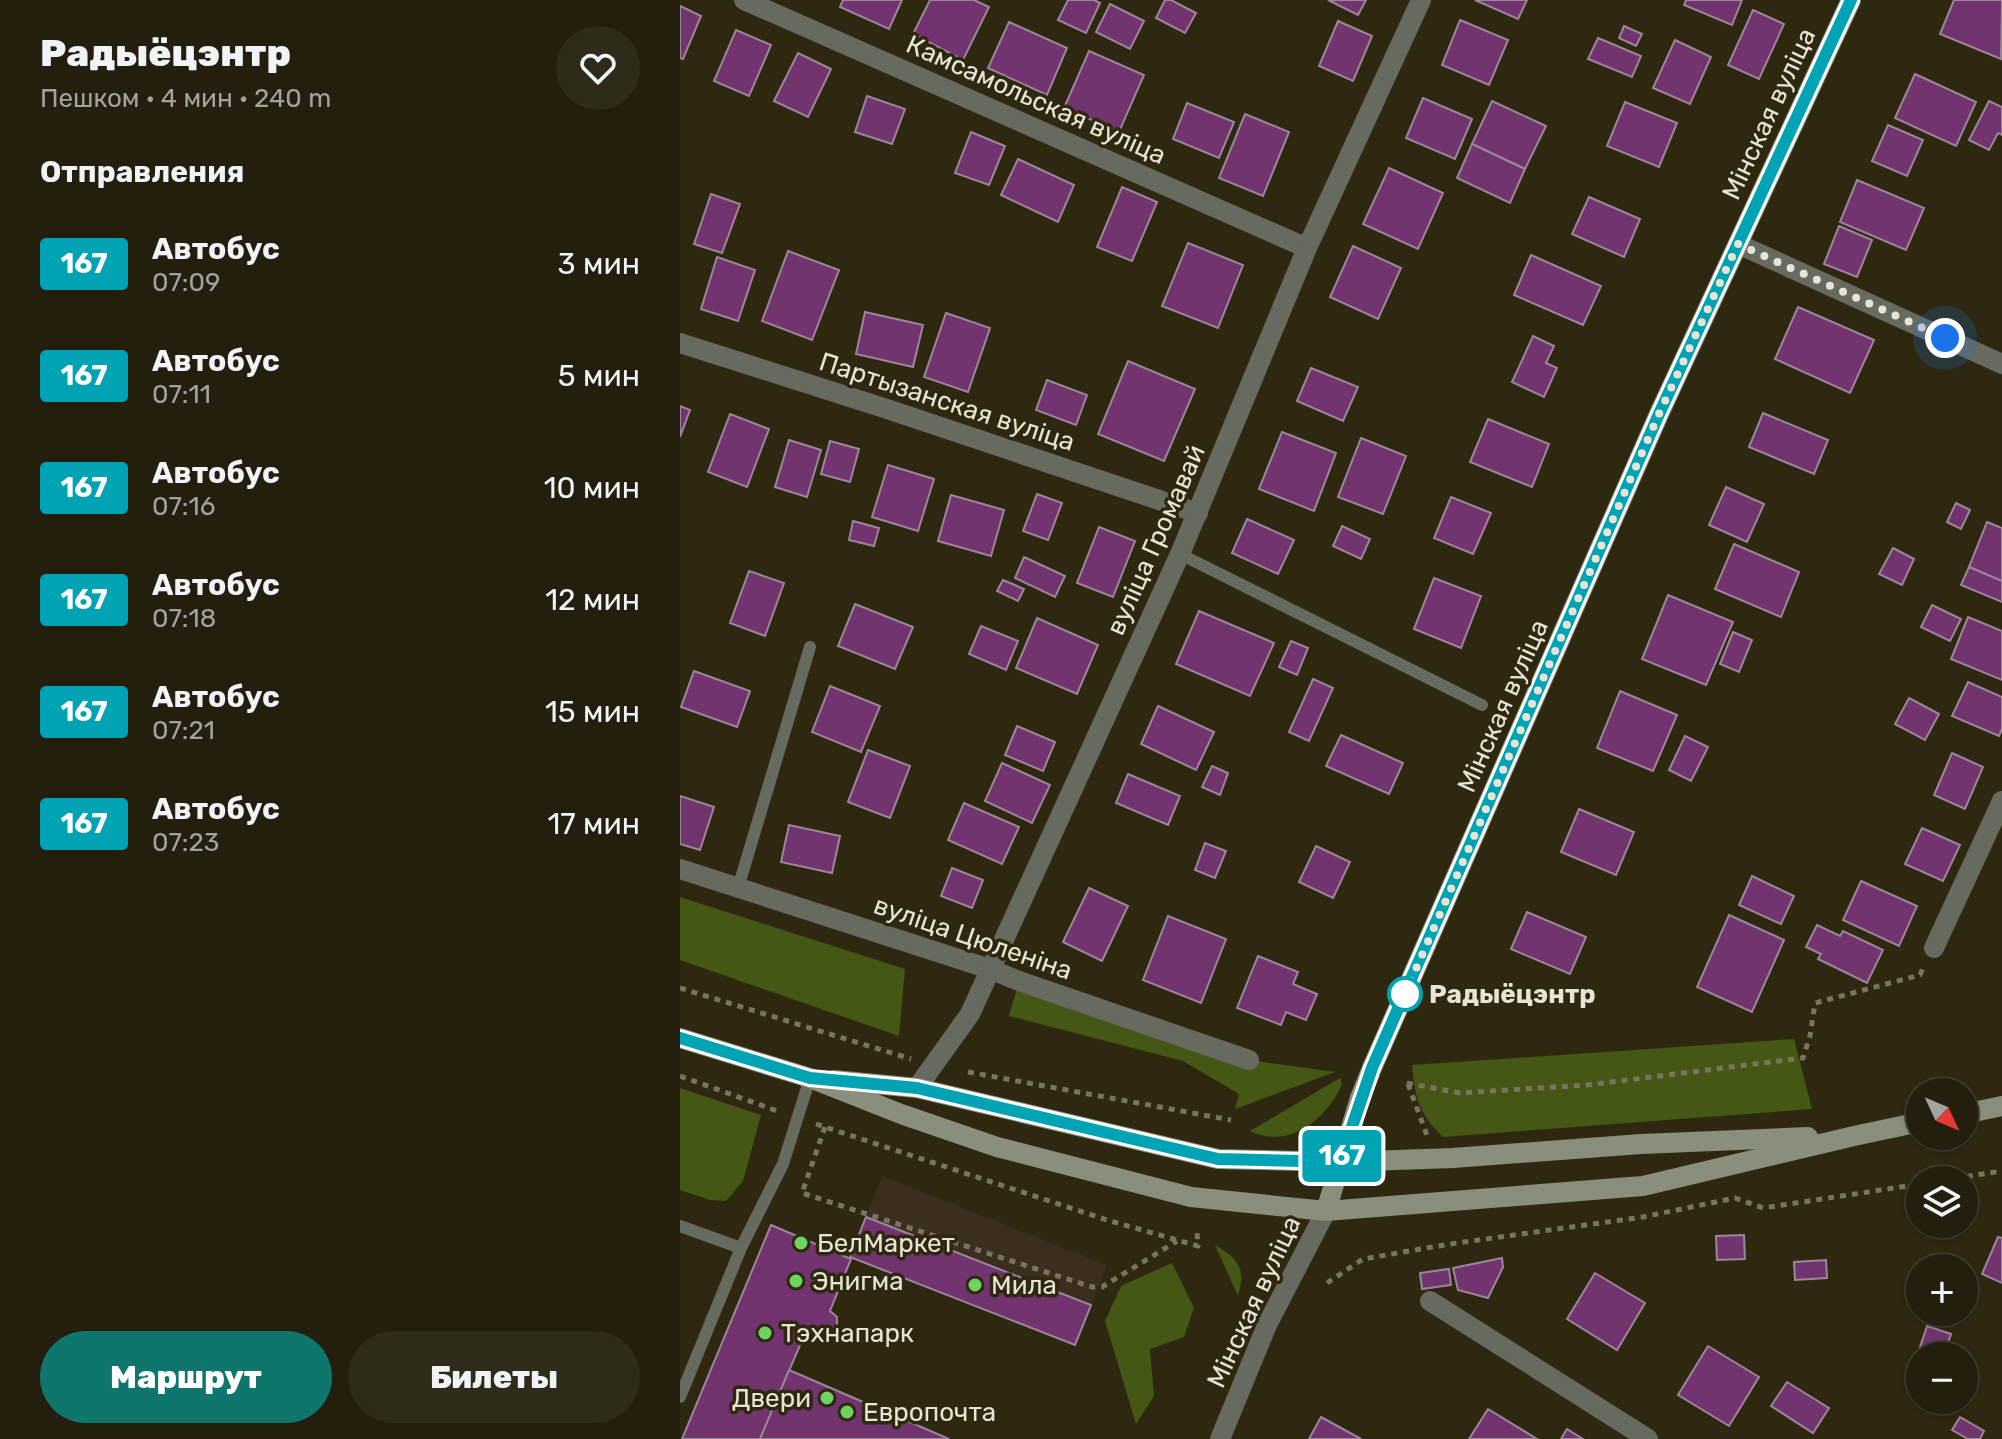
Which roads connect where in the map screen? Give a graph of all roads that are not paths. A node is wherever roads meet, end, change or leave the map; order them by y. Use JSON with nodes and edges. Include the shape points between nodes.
{"nodes":[{"id":1,"x":744,"y":0,"type":"edge"},
{"id":2,"x":1421,"y":0,"type":"edge"},
{"id":3,"x":1851,"y":0,"type":"edge"},
{"id":4,"x":1738,"y":244,"type":"junction"},
{"id":5,"x":1307,"y":248,"type":"junction"},
{"id":6,"x":680,"y":343,"type":"edge"},
{"id":7,"x":2002,"y":364,"type":"edge"},
{"id":8,"x":1198,"y":513,"type":"junction"},
{"id":9,"x":1180,"y":554,"type":"junction"},
{"id":10,"x":810,"y":647,"type":"dead end"},
{"id":11,"x":1482,"y":705,"type":"dead end"},
{"id":12,"x":2002,"y":801,"type":"edge"},
{"id":13,"x":680,"y":869,"type":"edge"},
{"id":14,"x":738,"y":888,"type":"junction"},
{"id":15,"x":1934,"y":948,"type":"road end"},
{"id":16,"x":990,"y":969,"type":"junction"},
{"id":17,"x":680,"y":1038,"type":"edge"},
{"id":18,"x":1249,"y":1060,"type":"dead end"},
{"id":19,"x":810,"y":1078,"type":"junction"},
{"id":20,"x":917,"y":1088,"type":"junction"},
{"id":21,"x":2002,"y":1106,"type":"edge"},
{"id":22,"x":1978,"y":1111,"type":"edge"},
{"id":23,"x":1906,"y":1125,"type":"edge"},
{"id":24,"x":1854,"y":1136,"type":"junction"},
{"id":25,"x":1340,"y":1162,"type":"junction"},
{"id":26,"x":1326,"y":1211,"type":"junction"},
{"id":27,"x":680,"y":1226,"type":"edge"},
{"id":28,"x":741,"y":1248,"type":"junction"},
{"id":29,"x":1430,"y":1301,"type":"dead end"},
{"id":30,"x":680,"y":1397,"type":"edge"},
{"id":31,"x":1220,"y":1439,"type":"edge"},
{"id":32,"x":1648,"y":1439,"type":"edge"}],
"edges":[{"from":1,"to":5,"type":"street","name":"Камсамольская вуліца"},
{"from":2,"to":5,"type":"street","name":"вуліца Громавай"},
{"from":3,"to":4,"type":"main road","name":"Мінская вуліца"},
{"from":4,"to":7,"type":"street"},
{"from":4,"to":25,"type":"main road","name":"Мінская вуліца","via":[[1372,1068]]},
{"from":5,"to":8,"type":"street","name":"вуліца Громавай"},
{"from":6,"to":8,"type":"street","name":"Партызанская вуліца"},
{"from":8,"to":9,"type":"street","name":"вуліца Громавай"},
{"from":9,"to":11,"type":"lane"},
{"from":9,"to":16,"type":"street","name":"вуліца Громавай"},
{"from":10,"to":14,"type":"lane"},
{"from":12,"to":15,"type":"street"},
{"from":13,"to":14,"type":"street","name":"вуліца Цюленіна"},
{"from":14,"to":16,"type":"street","name":"вуліца Цюленіна"},
{"from":16,"to":18,"type":"street","name":"вуліца Цюленіна"},
{"from":16,"to":20,"type":"street","name":"вуліца Громавай","via":[[970,1014]]},
{"from":17,"to":19,"type":"main road"},
{"from":19,"to":20,"type":"main road"},
{"from":19,"to":26,"type":"main road","via":[[997,1147],[1191,1197]]},
{"from":19,"to":28,"type":"lane","via":[[783,1164]]},
{"from":20,"to":25,"type":"main road","via":[[1218,1159]]},
{"from":21,"to":22,"type":"main road"},
{"from":23,"to":24,"type":"main road"},
{"from":24,"to":25,"type":"main road"},
{"from":24,"to":26,"type":"main road","via":[[1643,1186]]},
{"from":25,"to":26,"type":"main road","name":"Мінская вуліца"},
{"from":26,"to":31,"type":"street","name":"Мінская вуліца","via":[[1267,1325]]},
{"from":27,"to":28,"type":"lane"},
{"from":28,"to":30,"type":"lane"},
{"from":29,"to":32,"type":"street"}]}
